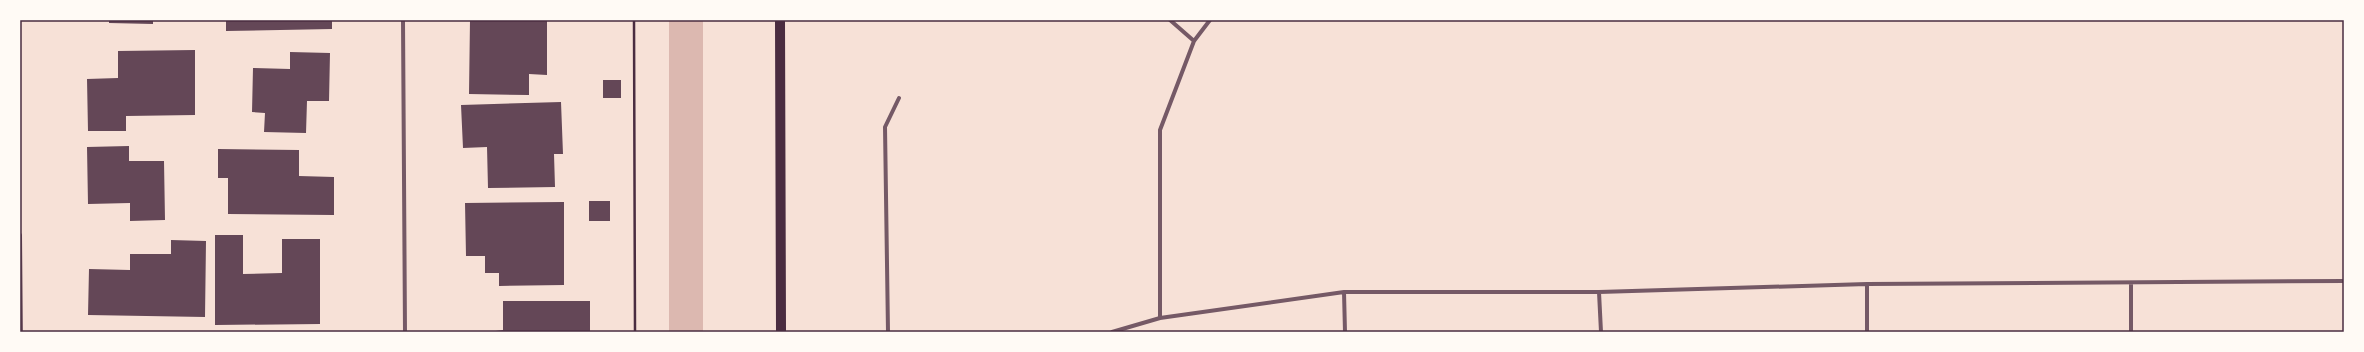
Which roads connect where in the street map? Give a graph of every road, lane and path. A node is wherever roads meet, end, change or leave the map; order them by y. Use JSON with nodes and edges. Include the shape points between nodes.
{"nodes":[{"id":1,"x":403,"y":20,"type":"edge"},
{"id":2,"x":634,"y":20,"type":"edge"},
{"id":3,"x":780,"y":20,"type":"edge"},
{"id":4,"x":1170,"y":20,"type":"edge"},
{"id":5,"x":1210,"y":20,"type":"edge"},
{"id":6,"x":1194,"y":42,"type":"junction"},
{"id":7,"x":899,"y":98,"type":"dead end"},
{"id":8,"x":20,"y":235,"type":"edge"},
{"id":9,"x":2344,"y":281,"type":"edge"},
{"id":10,"x":1867,"y":284,"type":"junction"},
{"id":11,"x":2131,"y":284,"type":"junction"},
{"id":12,"x":1344,"y":292,"type":"junction"},
{"id":13,"x":1599,"y":292,"type":"junction"},
{"id":14,"x":1160,"y":318,"type":"junction"},
{"id":15,"x":21,"y":332,"type":"edge"},
{"id":16,"x":405,"y":332,"type":"edge"},
{"id":17,"x":635,"y":332,"type":"edge"},
{"id":18,"x":781,"y":332,"type":"edge"},
{"id":19,"x":888,"y":332,"type":"edge"},
{"id":20,"x":1112,"y":332,"type":"edge"},
{"id":21,"x":1345,"y":332,"type":"edge"},
{"id":22,"x":1601,"y":332,"type":"edge"},
{"id":23,"x":1867,"y":332,"type":"edge"},
{"id":24,"x":2131,"y":332,"type":"edge"}],
"edges":[{"from":1,"to":16,"type":"street"},
{"from":2,"to":17,"type":"path"},
{"from":3,"to":18,"type":"main road"},
{"from":4,"to":6,"type":"street"},
{"from":5,"to":6,"type":"street"},
{"from":6,"to":14,"type":"street","via":[[1160,130]]},
{"from":7,"to":19,"type":"street","via":[[885,127]]},
{"from":8,"to":15,"type":"street"},
{"from":9,"to":11,"type":"street"},
{"from":10,"to":11,"type":"street"},
{"from":10,"to":13,"type":"street"},
{"from":10,"to":23,"type":"street"},
{"from":11,"to":24,"type":"street"},
{"from":12,"to":13,"type":"street"},
{"from":12,"to":14,"type":"street"},
{"from":12,"to":21,"type":"street"},
{"from":13,"to":22,"type":"street"},
{"from":14,"to":20,"type":"street"}]}
